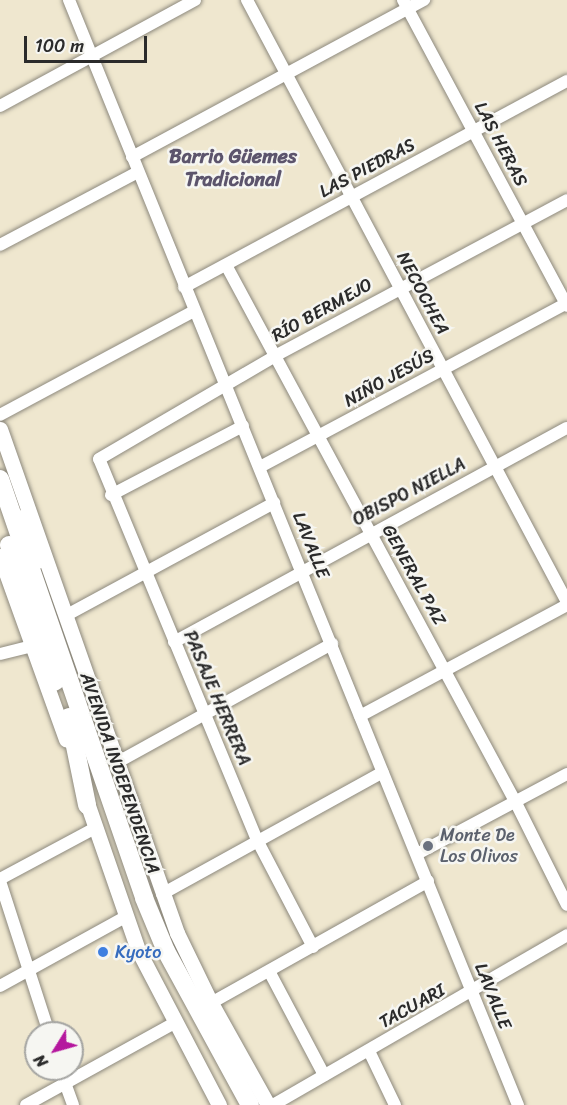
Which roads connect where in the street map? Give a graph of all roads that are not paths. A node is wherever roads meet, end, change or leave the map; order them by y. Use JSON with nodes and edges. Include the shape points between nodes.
{"nodes":[{"id":1,"x":195,"y":0,"type":"edge"},
{"id":2,"x":247,"y":0,"type":"edge"},
{"id":3,"x":424,"y":0,"type":"edge"},
{"id":4,"x":73,"y":1,"type":"edge"},
{"id":5,"x":405,"y":5,"type":"edge"},
{"id":6,"x":90,"y":56,"type":"junction"},
{"id":7,"x":286,"y":75,"type":"junction"},
{"id":8,"x":567,"y":81,"type":"edge"},
{"id":9,"x":0,"y":106,"type":"edge"},
{"id":10,"x":474,"y":132,"type":"junction"},
{"id":11,"x":132,"y":157,"type":"junction"},
{"id":12,"x":138,"y":172,"type":"junction"},
{"id":13,"x":351,"y":197,"type":"junction"},
{"id":14,"x":567,"y":200,"type":"edge"},
{"id":15,"x":523,"y":223,"type":"junction"},
{"id":16,"x":0,"y":244,"type":"edge"},
{"id":17,"x":226,"y":265,"type":"junction"},
{"id":18,"x":184,"y":287,"type":"junction"},
{"id":19,"x":400,"y":288,"type":"junction"},
{"id":20,"x":567,"y":305,"type":"edge"},
{"id":21,"x":194,"y":311,"type":"junction"},
{"id":22,"x":275,"y":356,"type":"junction"},
{"id":23,"x":443,"y":369,"type":"junction"},
{"id":24,"x":226,"y":388,"type":"junction"},
{"id":25,"x":0,"y":415,"type":"edge"},
{"id":26,"x":243,"y":426,"type":"junction"},
{"id":27,"x":567,"y":428,"type":"edge"},
{"id":28,"x":0,"y":429,"type":"edge"},
{"id":29,"x":319,"y":437,"type":"junction"},
{"id":30,"x":99,"y":459,"type":"joint"},
{"id":31,"x":260,"y":466,"type":"junction"},
{"id":32,"x":495,"y":466,"type":"junction"},
{"id":33,"x":0,"y":479,"type":"edge"},
{"id":34,"x":111,"y":495,"type":"junction"},
{"id":35,"x":274,"y":503,"type":"junction"},
{"id":36,"x":28,"y":515,"type":"junction"},
{"id":37,"x":0,"y":518,"type":"edge"},
{"id":38,"x":370,"y":533,"type":"junction"},
{"id":39,"x":0,"y":551,"type":"edge"},
{"id":40,"x":0,"y":556,"type":"edge"},
{"id":41,"x":302,"y":571,"type":"junction"},
{"id":42,"x":144,"y":573,"type":"junction"},
{"id":43,"x":567,"y":603,"type":"edge"},
{"id":44,"x":65,"y":616,"type":"junction"},
{"id":45,"x":174,"y":642,"type":"junction"},
{"id":46,"x":43,"y":644,"type":"junction"},
{"id":47,"x":332,"y":644,"type":"junction"},
{"id":48,"x":0,"y":654,"type":"edge"},
{"id":49,"x":445,"y":669,"type":"junction"},
{"id":50,"x":206,"y":715,"type":"junction"},
{"id":51,"x":360,"y":716,"type":"junction"},
{"id":52,"x":69,"y":717,"type":"junction"},
{"id":53,"x":116,"y":763,"type":"junction"},
{"id":54,"x":383,"y":772,"type":"junction"},
{"id":55,"x":567,"y":774,"type":"edge"},
{"id":56,"x":515,"y":801,"type":"junction"},
{"id":57,"x":87,"y":805,"type":"junction"},
{"id":58,"x":95,"y":828,"type":"junction"},
{"id":59,"x":257,"y":840,"type":"junction"},
{"id":60,"x":417,"y":854,"type":"junction"},
{"id":61,"x":0,"y":880,"type":"edge"},
{"id":62,"x":428,"y":882,"type":"junction"},
{"id":63,"x":162,"y":894,"type":"junction"},
{"id":64,"x":567,"y":905,"type":"edge"},
{"id":65,"x":124,"y":917,"type":"junction"},
{"id":66,"x":567,"y":935,"type":"edge"},
{"id":67,"x":313,"y":947,"type":"junction"},
{"id":68,"x":28,"y":970,"type":"junction"},
{"id":69,"x":269,"y":971,"type":"junction"},
{"id":70,"x":0,"y":986,"type":"edge"},
{"id":71,"x":472,"y":992,"type":"junction"},
{"id":72,"x":211,"y":1003,"type":"junction"},
{"id":73,"x":44,"y":1021,"type":"edge"},
{"id":74,"x":174,"y":1024,"type":"junction"},
{"id":75,"x":369,"y":1051,"type":"junction"},
{"id":76,"x":324,"y":1075,"type":"junction"},
{"id":77,"x":64,"y":1081,"type":"edge"},
{"id":78,"x":65,"y":1084,"type":"junction"},
{"id":79,"x":26,"y":1105,"type":"edge"},
{"id":80,"x":73,"y":1105,"type":"edge"},
{"id":81,"x":219,"y":1105,"type":"edge"},
{"id":82,"x":240,"y":1105,"type":"edge"},
{"id":83,"x":250,"y":1105,"type":"edge"},
{"id":84,"x":268,"y":1105,"type":"edge"},
{"id":85,"x":273,"y":1105,"type":"edge"},
{"id":86,"x":395,"y":1105,"type":"edge"},
{"id":87,"x":518,"y":1105,"type":"edge"}],
"edges":[{"from":1,"to":6,"type":"street"},
{"from":2,"to":7,"type":"street","name":"NECOCHEA"},
{"from":3,"to":5,"type":"street"},
{"from":4,"to":6,"type":"street","name":"LAVALLE"},
{"from":5,"to":7,"type":"street"},
{"from":5,"to":10,"type":"street","name":"LAS HERAS"},
{"from":6,"to":9,"type":"street"},
{"from":6,"to":11,"type":"street","name":"LAVALLE"},
{"from":7,"to":11,"type":"street"},
{"from":7,"to":13,"type":"street","name":"NECOCHEA"},
{"from":8,"to":10,"type":"street","name":"LAS PIEDRAS"},
{"from":10,"to":13,"type":"street","name":"LAS PIEDRAS"},
{"from":10,"to":15,"type":"street","name":"LAS HERAS"},
{"from":11,"to":12,"type":"street","name":"LAVALLE"},
{"from":12,"to":16,"type":"street"},
{"from":12,"to":18,"type":"street","name":"LAVALLE"},
{"from":13,"to":17,"type":"street","name":"LAS PIEDRAS"},
{"from":13,"to":19,"type":"street","name":"NECOCHEA"},
{"from":14,"to":15,"type":"street","name":"RÍO BERMEJO"},
{"from":15,"to":19,"type":"street","name":"RÍO BERMEJO"},
{"from":15,"to":20,"type":"street","name":"LAS HERAS"},
{"from":17,"to":18,"type":"street","name":"LAS PIEDRAS"},
{"from":17,"to":22,"type":"street","name":"GENERAL PAZ"},
{"from":18,"to":21,"type":"street","name":"LAVALLE"},
{"from":19,"to":22,"type":"street","name":"RÍO BERMEJO"},
{"from":19,"to":23,"type":"street","name":"NECOCHEA"},
{"from":20,"to":23,"type":"street","name":"NIÑO JESÚS"},
{"from":21,"to":24,"type":"street","name":"LAVALLE"},
{"from":21,"to":25,"type":"street"},
{"from":22,"to":24,"type":"street","name":"RÍO BERMEJO"},
{"from":22,"to":29,"type":"street","name":"GENERAL PAZ"},
{"from":23,"to":29,"type":"street","name":"NIÑO JESÚS"},
{"from":23,"to":32,"type":"street","name":"NECOCHEA"},
{"from":24,"to":26,"type":"street","name":"LAVALLE"},
{"from":24,"to":30,"type":"street","name":"RÍO BERMEJO"},
{"from":26,"to":31,"type":"street","name":"LAVALLE"},
{"from":26,"to":34,"type":"street"},
{"from":27,"to":32,"type":"street","name":"OBISPO NIELLA"},
{"from":28,"to":36,"type":"main road","name":"AVENIDA INDEPENDENCIA"},
{"from":29,"to":31,"type":"street","name":"NIÑO JESÚS"},
{"from":29,"to":38,"type":"street","name":"GENERAL PAZ"},
{"from":30,"to":34,"type":"street","name":"PASAJE HERRERA"},
{"from":31,"to":35,"type":"street","name":"LAVALLE"},
{"from":32,"to":38,"type":"street","name":"OBISPO NIELLA"},
{"from":32,"to":43,"type":"street","name":"NECOCHEA"},
{"from":33,"to":46,"type":"highway","name":"AVENIDA INDEPENDENCIA"},
{"from":34,"to":42,"type":"street","name":"PASAJE HERRERA"},
{"from":35,"to":41,"type":"street","name":"LAVALLE"},
{"from":35,"to":42,"type":"street"},
{"from":36,"to":44,"type":"main road","name":"AVENIDA INDEPENDENCIA"},
{"from":36,"to":46,"type":"highway"},
{"from":37,"to":46,"type":"highway","name":"AVENIDA INDEPENDENCIA"},
{"from":38,"to":41,"type":"street","name":"OBISPO NIELLA"},
{"from":38,"to":49,"type":"street","name":"GENERAL PAZ"},
{"from":39,"to":46,"type":"highway"},
{"from":40,"to":46,"type":"main road","name":"AVENIDA INDEPENDENCIA"},
{"from":41,"to":45,"type":"street","name":"OBISPO NIELLA"},
{"from":41,"to":47,"type":"street","name":"LAVALLE"},
{"from":42,"to":44,"type":"street"},
{"from":42,"to":45,"type":"street","name":"PASAJE HERRERA"},
{"from":43,"to":49,"type":"street"},
{"from":44,"to":53,"type":"main road","name":"AVENIDA INDEPENDENCIA"},
{"from":45,"to":50,"type":"street","name":"PASAJE HERRERA"},
{"from":46,"to":48,"type":"street"},
{"from":46,"to":52,"type":"highway","name":"AVENIDA INDEPENDENCIA"},
{"from":46,"to":57,"type":"main road","name":"AVENIDA INDEPENDENCIA"},
{"from":46,"to":83,"type":"highway","name":"AVENIDA INDEPENDENCIA","via":[[166,951]]},
{"from":47,"to":50,"type":"street"},
{"from":47,"to":51,"type":"street","name":"LAVALLE"},
{"from":49,"to":51,"type":"street"},
{"from":49,"to":56,"type":"street","name":"GENERAL PAZ"},
{"from":50,"to":53,"type":"street"},
{"from":50,"to":59,"type":"street","name":"PASAJE HERRERA"},
{"from":51,"to":54,"type":"street","name":"LAVALLE"},
{"from":52,"to":57,"type":"highway"},
{"from":52,"to":82,"type":"highway","name":"AVENIDA INDEPENDENCIA","via":[[142,919]]},
{"from":53,"to":63,"type":"main road","name":"AVENIDA INDEPENDENCIA"},
{"from":54,"to":59,"type":"street"},
{"from":54,"to":60,"type":"street","name":"LAVALLE"},
{"from":55,"to":56,"type":"street"},
{"from":56,"to":60,"type":"street"},
{"from":56,"to":64,"type":"street","name":"GENERAL PAZ"},
{"from":57,"to":58,"type":"main road","name":"AVENIDA INDEPENDENCIA"},
{"from":58,"to":61,"type":"street"},
{"from":58,"to":65,"type":"main road","name":"AVENIDA INDEPENDENCIA"},
{"from":59,"to":63,"type":"street"},
{"from":59,"to":67,"type":"street","name":"PASAJE HERRERA"},
{"from":60,"to":62,"type":"street","name":"LAVALLE"},
{"from":61,"to":68,"type":"street"},
{"from":62,"to":67,"type":"street"},
{"from":62,"to":71,"type":"street","name":"LAVALLE"},
{"from":63,"to":72,"type":"main road","name":"AVENIDA INDEPENDENCIA"},
{"from":65,"to":68,"type":"street"},
{"from":65,"to":74,"type":"main road","name":"AVENIDA INDEPENDENCIA"},
{"from":66,"to":71,"type":"street","name":"TACUARI"},
{"from":67,"to":69,"type":"street"},
{"from":68,"to":70,"type":"street"},
{"from":68,"to":73,"type":"street"},
{"from":69,"to":72,"type":"street"},
{"from":69,"to":76,"type":"street"},
{"from":71,"to":75,"type":"street","name":"TACUARI"},
{"from":71,"to":87,"type":"street","name":"LAVALLE"},
{"from":72,"to":84,"type":"main road","name":"AVENIDA INDEPENDENCIA"},
{"from":74,"to":78,"type":"street"},
{"from":74,"to":81,"type":"main road","name":"AVENIDA INDEPENDENCIA"},
{"from":75,"to":76,"type":"street","name":"TACUARI"},
{"from":75,"to":86,"type":"street"},
{"from":76,"to":85,"type":"street","name":"TACUARI"},
{"from":77,"to":78,"type":"street"},
{"from":78,"to":79,"type":"street"},
{"from":78,"to":80,"type":"street"}]}
